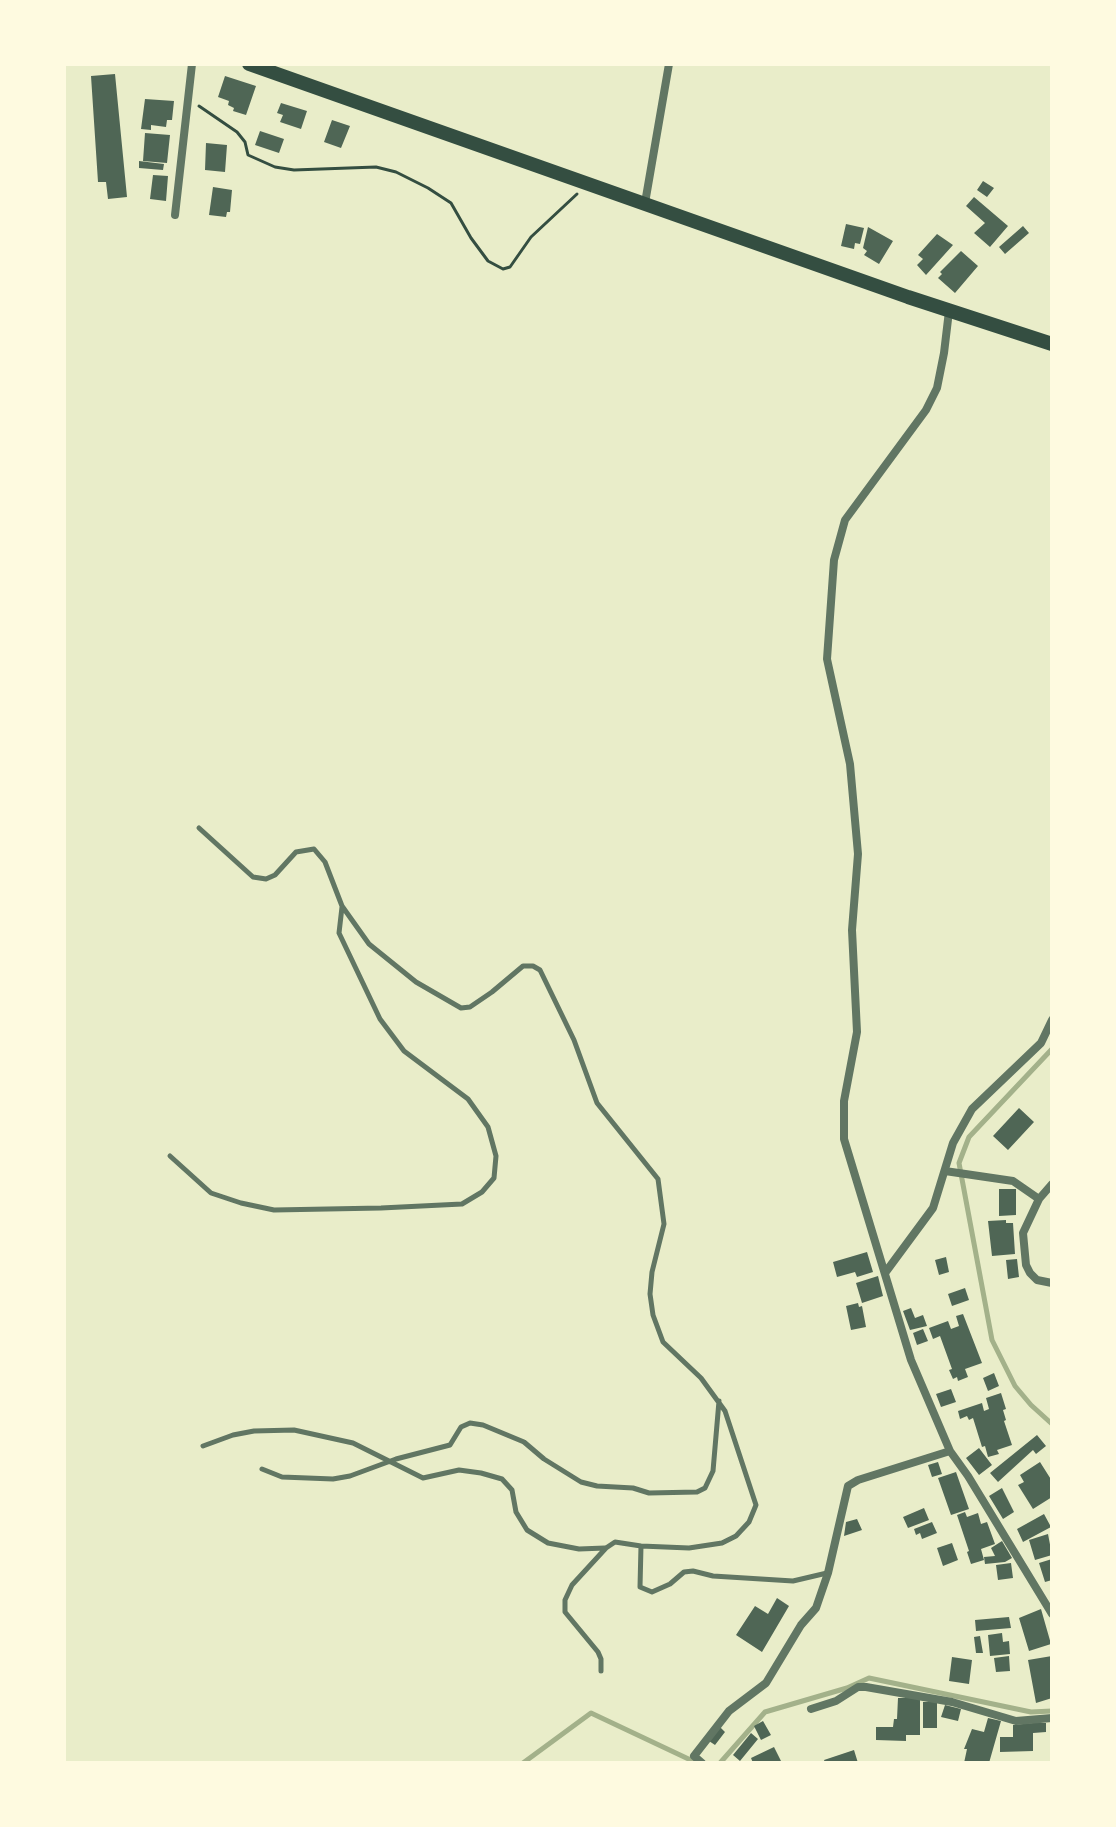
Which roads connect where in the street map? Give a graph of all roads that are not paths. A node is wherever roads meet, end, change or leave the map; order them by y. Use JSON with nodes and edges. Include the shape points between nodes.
{"nodes":[{"id":1,"x":192,"y":64,"type":"edge"},
{"id":2,"x":249,"y":64,"type":"edge"},
{"id":3,"x":669,"y":64,"type":"edge"},
{"id":4,"x":645,"y":203,"type":"junction"},
{"id":5,"x":175,"y":215,"type":"dead end"},
{"id":6,"x":949,"y":311,"type":"junction"},
{"id":7,"x":1052,"y":344,"type":"edge"},
{"id":8,"x":199,"y":828,"type":"dead end"},
{"id":9,"x":342,"y":906,"type":"junction"},
{"id":10,"x":1052,"y":1020,"type":"edge"},
{"id":11,"x":170,"y":1156,"type":"dead end"},
{"id":12,"x":947,"y":1171,"type":"junction"},
{"id":13,"x":1052,"y":1184,"type":"edge"},
{"id":14,"x":1039,"y":1199,"type":"junction"},
{"id":15,"x":885,"y":1273,"type":"junction"},
{"id":16,"x":1052,"y":1283,"type":"edge"},
{"id":17,"x":719,"y":1400,"type":"junction"},
{"id":18,"x":203,"y":1446,"type":"dead end"},
{"id":19,"x":950,"y":1451,"type":"junction"},
{"id":20,"x":389,"y":1461,"type":"junction"},
{"id":21,"x":262,"y":1469,"type":"dead end"},
{"id":22,"x":641,"y":1546,"type":"junction"},
{"id":23,"x":606,"y":1548,"type":"junction"},
{"id":24,"x":828,"y":1573,"type":"junction"},
{"id":25,"x":1052,"y":1614,"type":"edge"},
{"id":26,"x":601,"y":1671,"type":"dead end"},
{"id":27,"x":811,"y":1709,"type":"dead end"},
{"id":28,"x":1052,"y":1718,"type":"edge"},
{"id":29,"x":702,"y":1763,"type":"edge"}],
"edges":[{"from":1,"to":5,"type":"street"},
{"from":2,"to":4,"type":"main road"},
{"from":3,"to":4,"type":"street"},
{"from":4,"to":6,"type":"main road"},
{"from":6,"to":7,"type":"main road"},
{"from":6,"to":15,"type":"street","via":[[937,388],[845,520],[834,560],[826,643],[858,828],[852,930],[857,1032],[844,1101],[844,1139]]},
{"from":8,"to":9,"type":"lane","via":[[253,877],[275,875],[296,852],[314,849],[325,862]]},
{"from":9,"to":11,"type":"lane","via":[[339,933],[380,1019],[404,1051],[468,1099],[488,1127],[496,1156],[494,1178],[462,1204],[274,1210],[211,1193]]},
{"from":9,"to":17,"type":"lane","via":[[369,944],[392,964],[461,1008],[470,1007],[523,966],[540,970],[597,1103],[658,1179],[664,1224],[650,1294],[663,1342]]},
{"from":10,"to":12,"type":"street","via":[[1041,1043],[972,1109],[957,1133]]},
{"from":12,"to":14,"type":"street","via":[[1013,1181]]},
{"from":12,"to":15,"type":"street","via":[[933,1208]]},
{"from":13,"to":14,"type":"street"},
{"from":14,"to":16,"type":"street","via":[[1023,1233],[1026,1265],[1037,1280]]},
{"from":15,"to":19,"type":"street","via":[[911,1360]]},
{"from":17,"to":20,"type":"lane","via":[[713,1471],[697,1492],[649,1493],[581,1482],[524,1442],[470,1423],[450,1445]]},
{"from":17,"to":22,"type":"lane","via":[[754,1495],[749,1522],[736,1536],[708,1547]]},
{"from":18,"to":20,"type":"lane","via":[[254,1431],[294,1430],[353,1443]]},
{"from":19,"to":24,"type":"street","via":[[848,1486]]},
{"from":19,"to":25,"type":"street"},
{"from":20,"to":21,"type":"lane","via":[[333,1479],[282,1477]]},
{"from":20,"to":23,"type":"lane","via":[[423,1478],[459,1470],[502,1479],[512,1490],[527,1530],[548,1543]]},
{"from":22,"to":23,"type":"lane","via":[[615,1542]]},
{"from":22,"to":24,"type":"lane","via":[[640,1587],[652,1592],[693,1571],[793,1581]]},
{"from":23,"to":26,"type":"lane","via":[[565,1600],[565,1612],[598,1652]]},
{"from":24,"to":29,"type":"street","via":[[816,1608],[766,1683],[729,1711],[694,1756]]},
{"from":27,"to":28,"type":"street","via":[[866,1687],[952,1702],[1016,1721]]}]}
